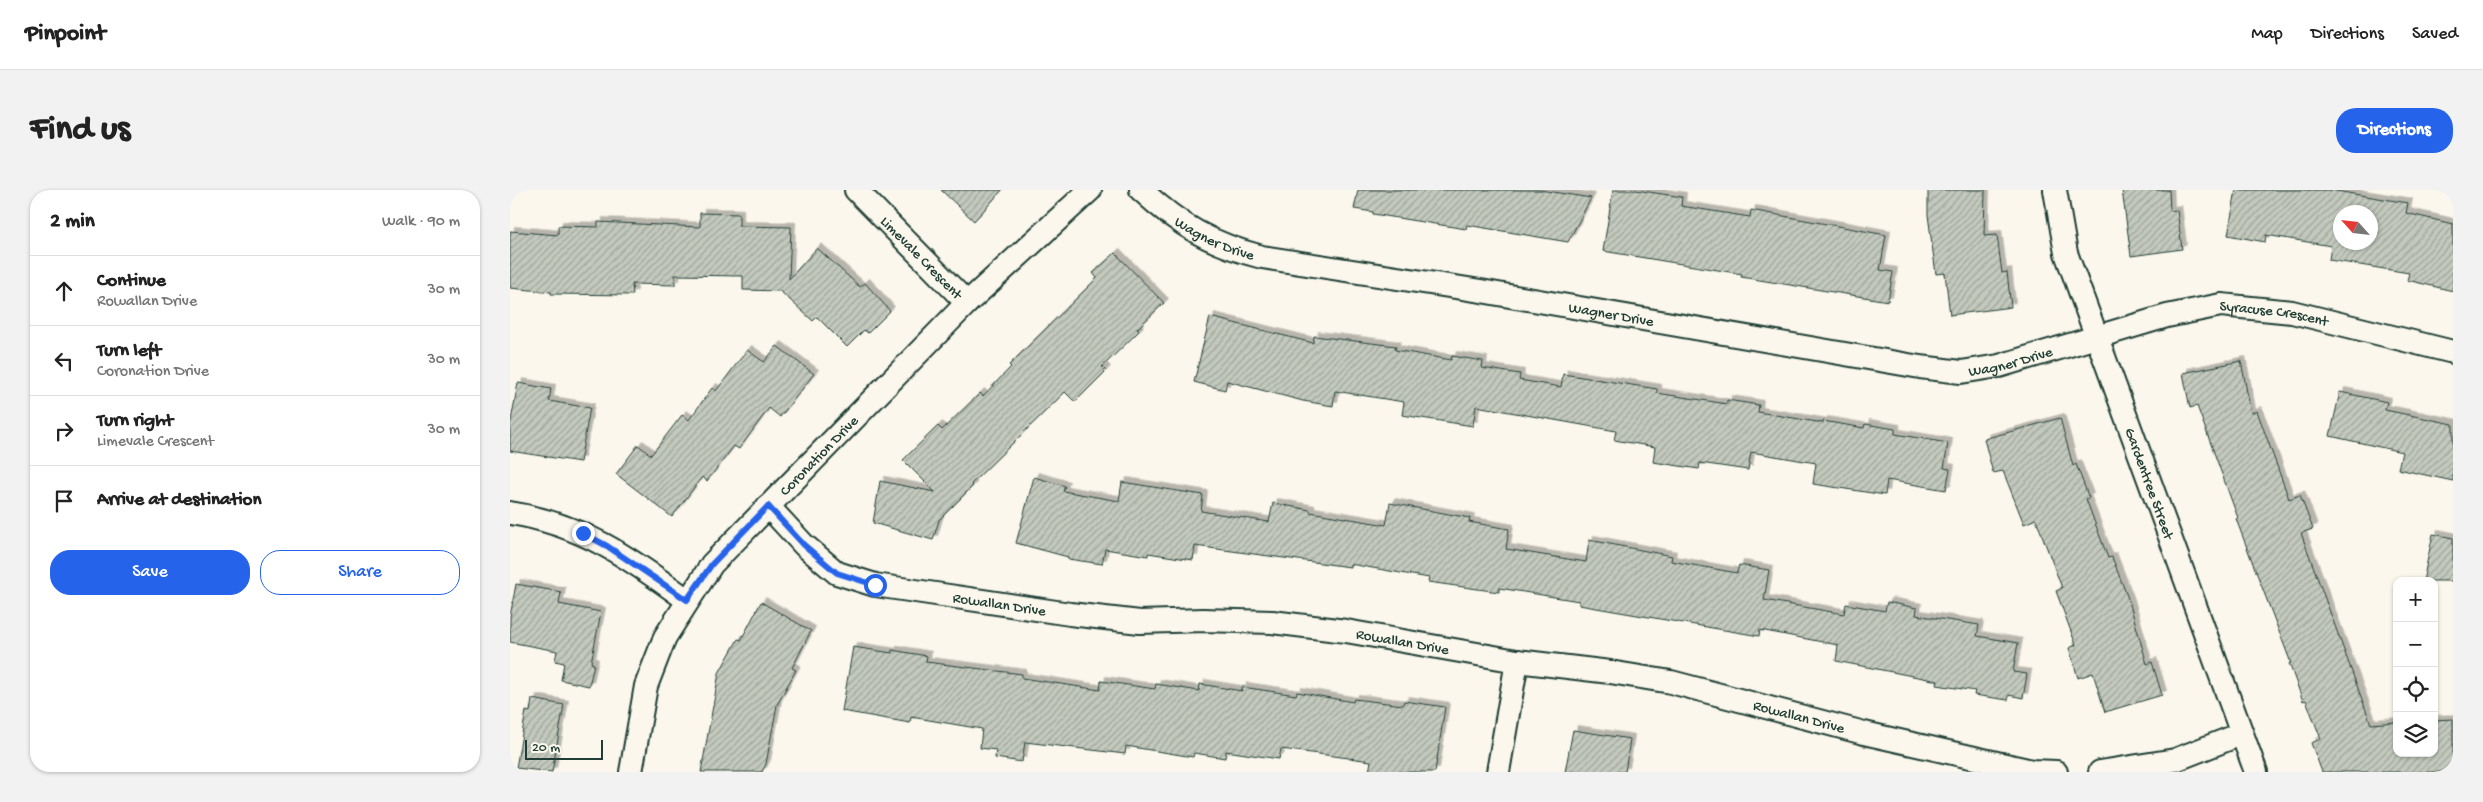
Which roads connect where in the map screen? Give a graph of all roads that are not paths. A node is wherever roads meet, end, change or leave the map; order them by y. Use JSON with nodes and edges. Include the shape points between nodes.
{"nodes":[{"id":1,"x":856,"y":190,"type":"edge"},
{"id":2,"x":1090,"y":190,"type":"edge"},
{"id":3,"x":1141,"y":190,"type":"edge"},
{"id":4,"x":2055,"y":190,"type":"edge"},
{"id":5,"x":967,"y":303,"type":"junction"},
{"id":6,"x":2095,"y":336,"type":"junction"},
{"id":7,"x":2453,"y":352,"type":"edge"},
{"id":8,"x":768,"y":506,"type":"junction"},
{"id":9,"x":510,"y":513,"type":"edge"},
{"id":10,"x":687,"y":600,"type":"junction"},
{"id":11,"x":1518,"y":661,"type":"junction"},
{"id":12,"x":2241,"y":734,"type":"junction"},
{"id":13,"x":631,"y":772,"type":"edge"},
{"id":14,"x":1498,"y":772,"type":"edge"},
{"id":15,"x":2056,"y":772,"type":"edge"},
{"id":16,"x":2100,"y":772,"type":"edge"},
{"id":17,"x":2256,"y":772,"type":"edge"}],
"edges":[{"from":1,"to":5,"type":"street","name":"Limevale Crescent"},
{"from":2,"to":5,"type":"street","name":"Coronation Drive"},
{"from":3,"to":6,"type":"street","name":"Wagner Drive","via":[[1181,224],[1203,237],[1232,250],[1262,257],[1482,290],[1920,367],[1961,372],[1999,366]]},
{"from":4,"to":6,"type":"street","name":"Gardentree Street","via":[[2066,253]]},
{"from":5,"to":8,"type":"street","name":"Coronation Drive"},
{"from":6,"to":7,"type":"street","name":"Syracuse Crescent","via":[[2221,305],[2292,312]]},
{"from":6,"to":12,"type":"street","name":"Gardentree Street"},
{"from":8,"to":10,"type":"street","name":"Coronation Drive","via":[[712,564]]},
{"from":8,"to":11,"type":"street","name":"Rowallan Drive","via":[[804,545],[837,573],[875,585],[1140,622],[1272,622],[1346,631]]},
{"from":9,"to":10,"type":"street","via":[[556,523],[583,533]]},
{"from":10,"to":13,"type":"street","name":"Coronation Drive","via":[[665,637],[646,686]]},
{"from":11,"to":14,"type":"street"},
{"from":11,"to":15,"type":"street","name":"Rowallan Drive","via":[[1671,682],[1864,733],[2032,771]]},
{"from":12,"to":16,"type":"street","via":[[2175,760]]},
{"from":12,"to":17,"type":"street","name":"Gardentree Street"}]}
